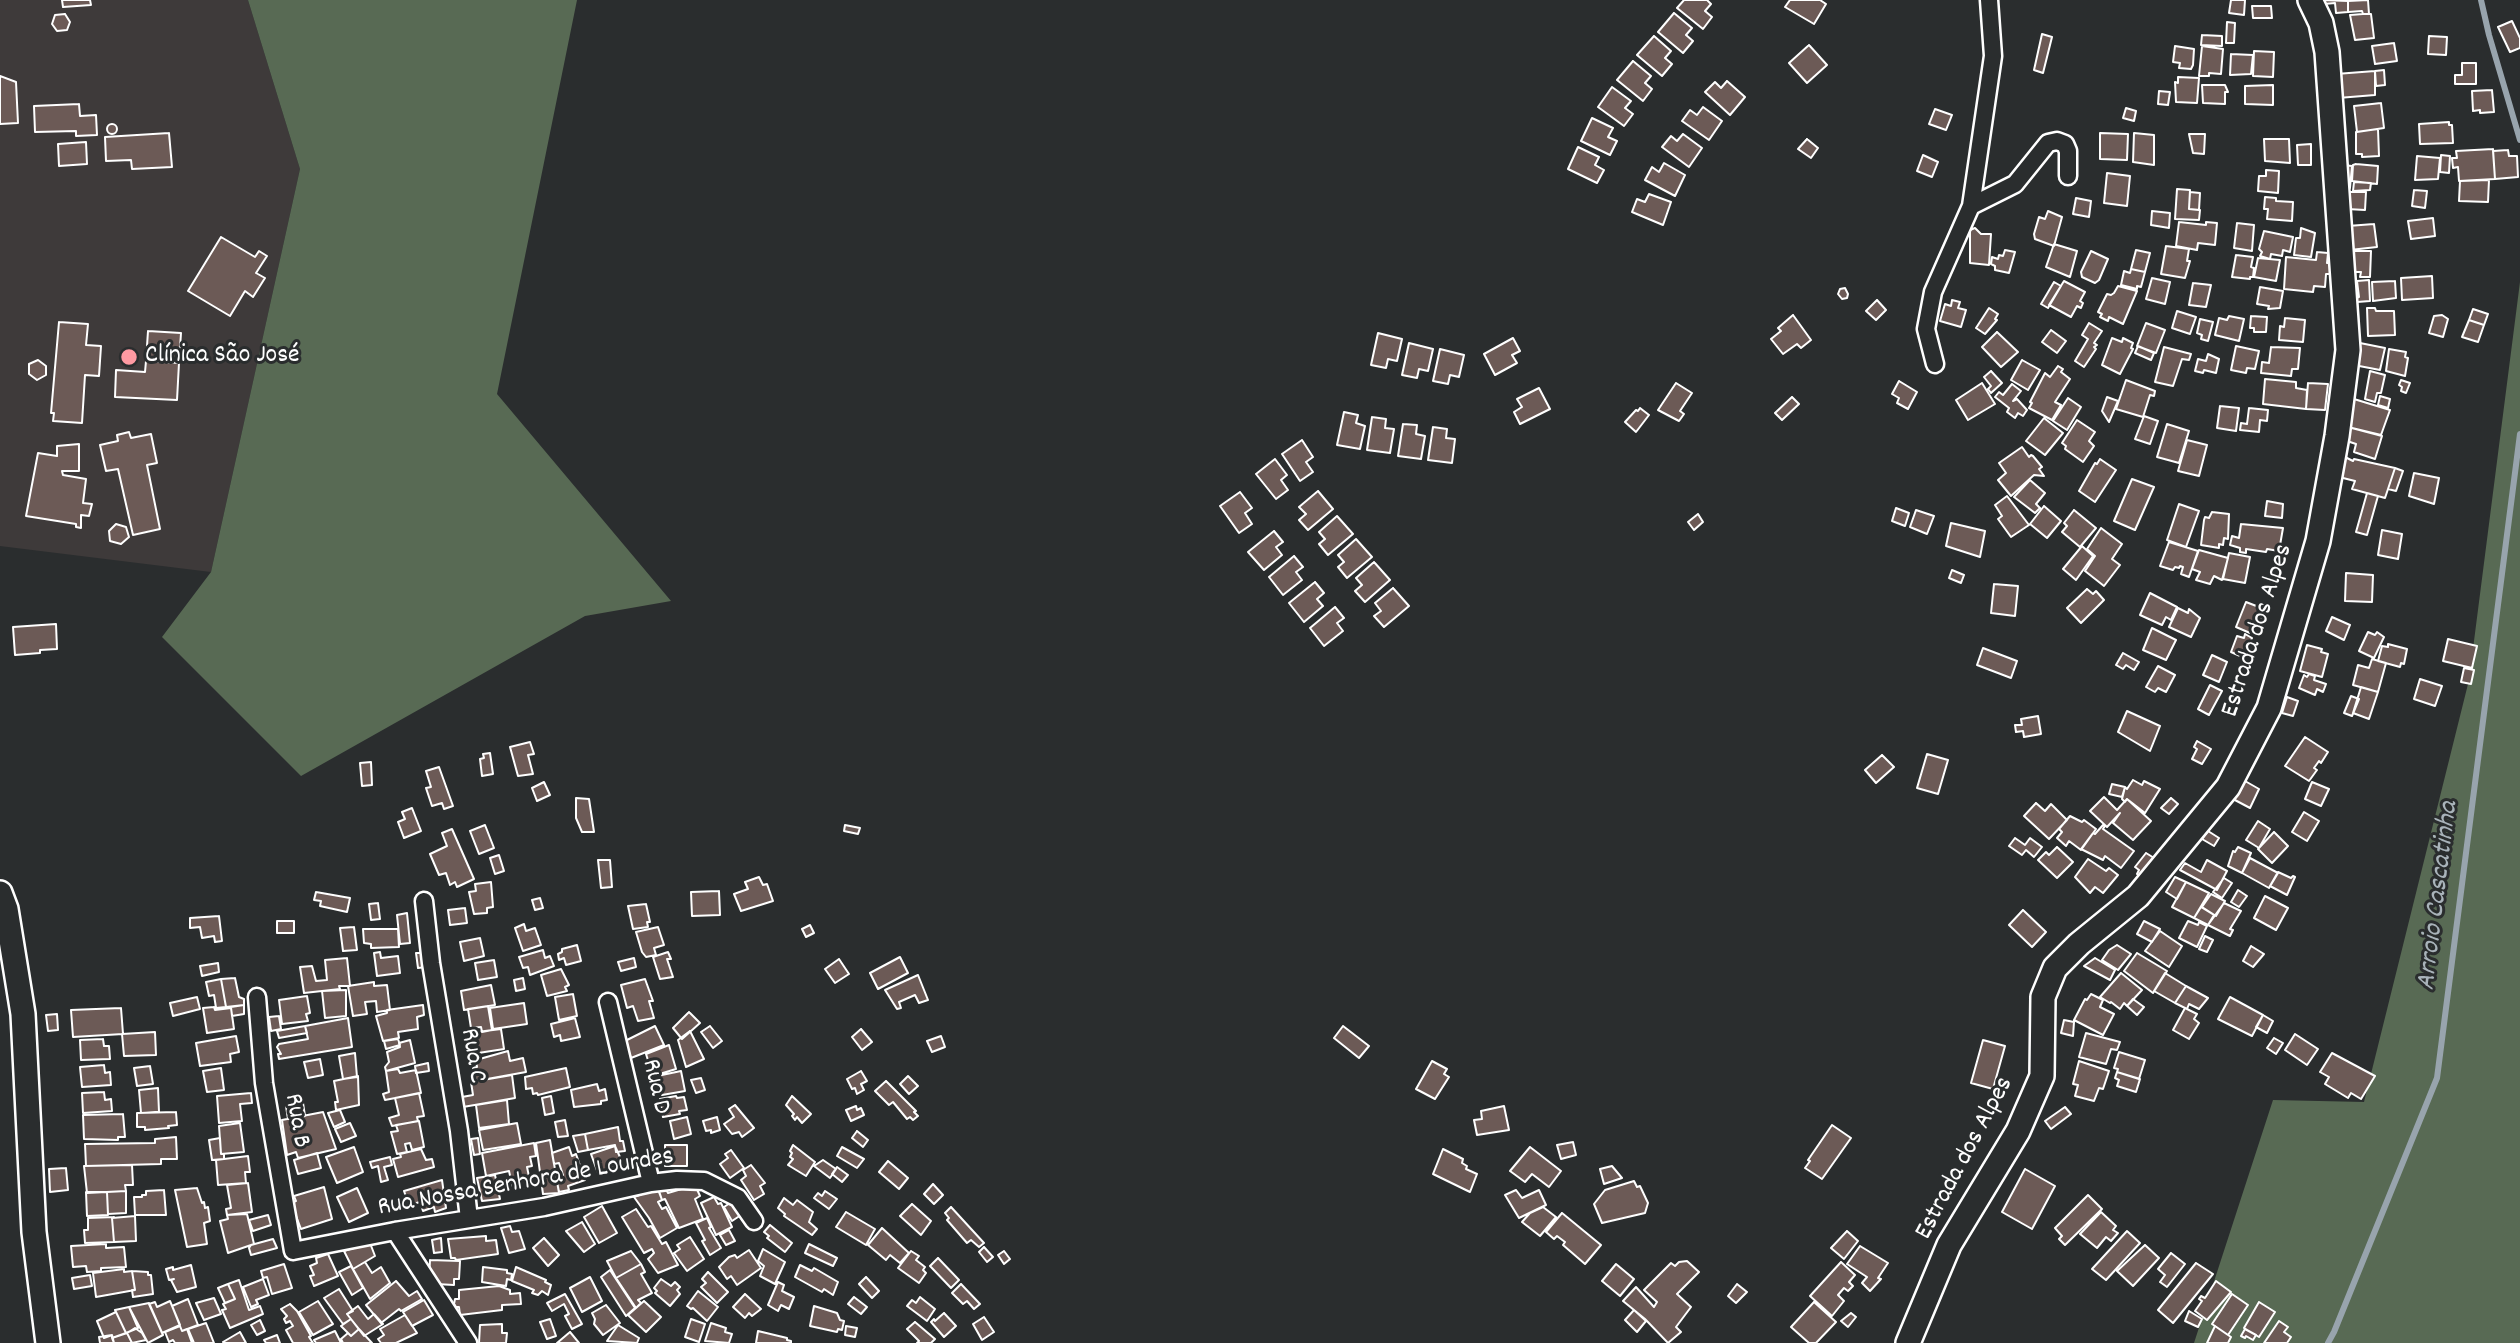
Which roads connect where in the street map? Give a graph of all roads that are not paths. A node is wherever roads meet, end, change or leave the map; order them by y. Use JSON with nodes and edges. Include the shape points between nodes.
{"nodes":[{"id":1,"x":1989,"y":0,"type":"edge"},
{"id":2,"x":2310,"y":0,"type":"edge"},
{"id":3,"x":2068,"y":176,"type":"dead end"},
{"id":4,"x":1971,"y":206,"type":"junction"},
{"id":5,"x":1935,"y":364,"type":"dead end"},
{"id":6,"x":0,"y":893,"type":"edge"},
{"id":7,"x":424,"y":901,"type":"dead end"},
{"id":8,"x":257,"y":997,"type":"dead end"},
{"id":9,"x":608,"y":1002,"type":"dead end"},
{"id":10,"x":651,"y":1183,"type":"junction"},
{"id":11,"x":469,"y":1219,"type":"junction"},
{"id":12,"x":754,"y":1221,"type":"dead end"},
{"id":13,"x":395,"y":1231,"type":"junction"},
{"id":14,"x":293,"y":1251,"type":"joint"},
{"id":15,"x":48,"y":1343,"type":"edge"},
{"id":16,"x":468,"y":1343,"type":"edge"},
{"id":17,"x":1908,"y":1343,"type":"edge"}],
"edges":[{"from":1,"to":4,"type":"street","via":[[1993,56]]},
{"from":2,"to":17,"type":"street","name":"Estrada dos Alpes","via":[[2327,52],[2348,350],[2318,541],[2269,708],[2228,787],[2138,896],[2055,968],[2043,997],[2042,1076],[2018,1131],[1949,1245]]},
{"from":3,"to":4,"type":"street","via":[[2065,144],[2048,143],[2015,184]]},
{"from":4,"to":5,"type":"street","via":[[1933,292],[1926,329]]},
{"from":6,"to":15,"type":"street","via":[[23,1014],[34,1232]]},
{"from":7,"to":11,"type":"street","name":"Rua C"},
{"from":8,"to":14,"type":"street","name":"Rua B","via":[[264,1083]]},
{"from":9,"to":10,"type":"street","name":"Rua D"},
{"from":10,"to":11,"type":"street","name":"Rua Nossa Senhora de Lourdes"},
{"from":10,"to":12,"type":"street","name":"Rua Nossa Senhora de Lourdes","via":[[704,1181],[738,1198]]},
{"from":11,"to":13,"type":"street","name":"Rua Nossa Senhora de Lourdes"},
{"from":13,"to":14,"type":"street","name":"Rua Nossa Senhora de Lourdes"},
{"from":13,"to":16,"type":"street"}]}
